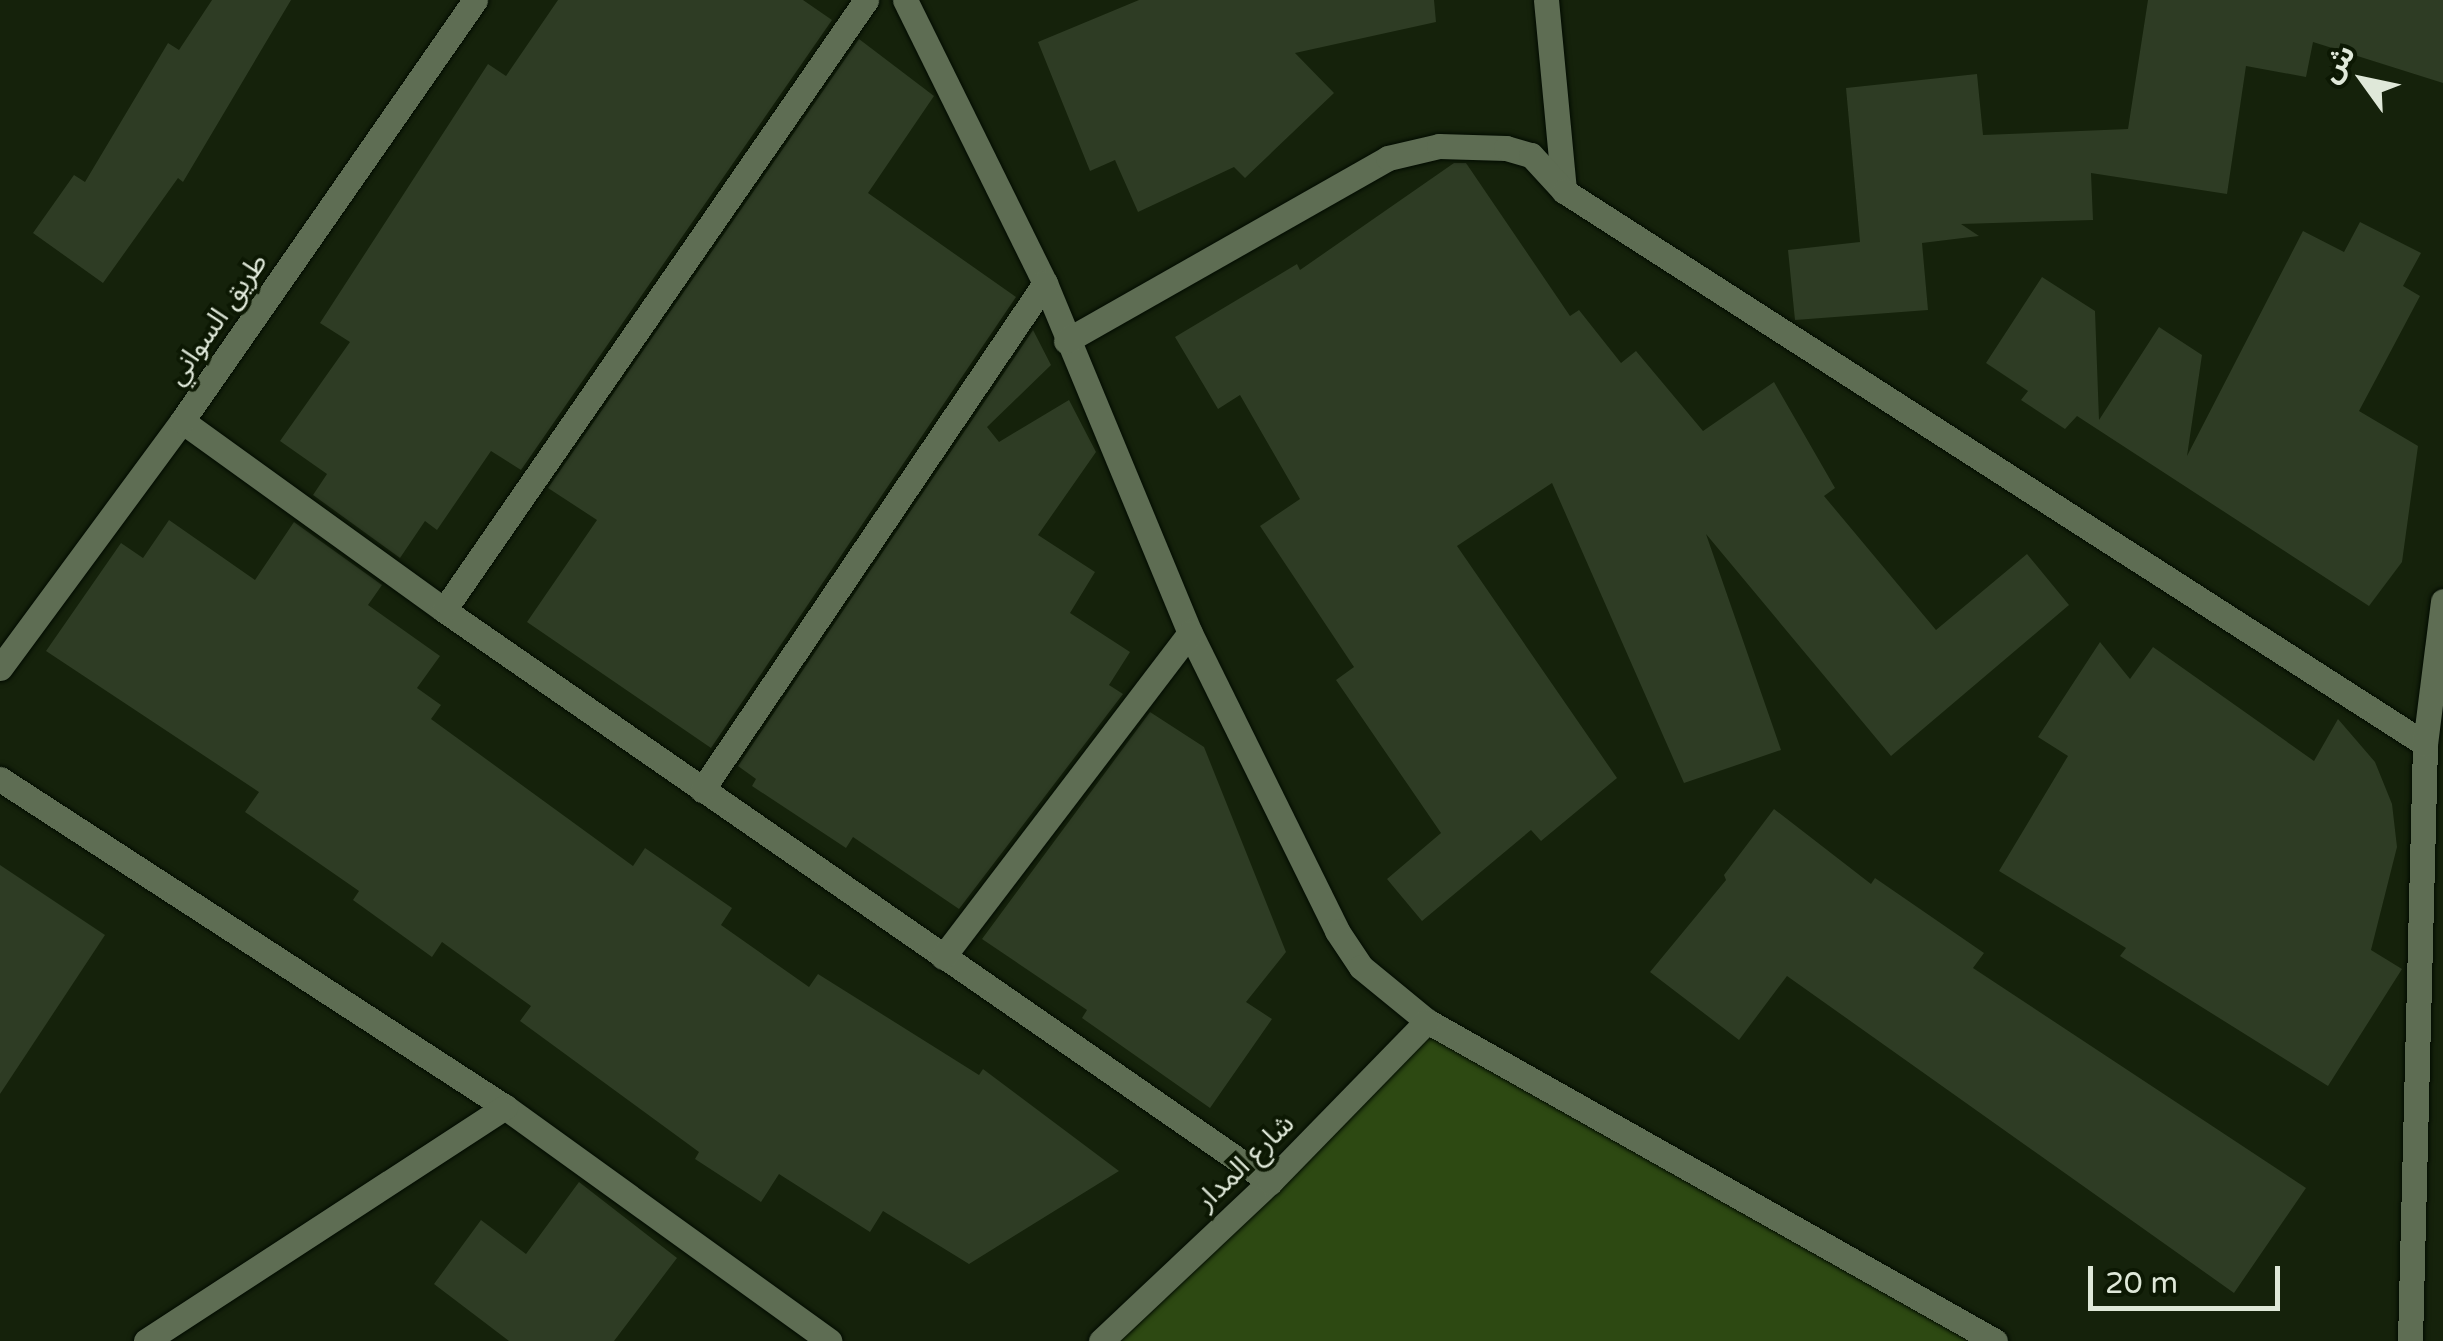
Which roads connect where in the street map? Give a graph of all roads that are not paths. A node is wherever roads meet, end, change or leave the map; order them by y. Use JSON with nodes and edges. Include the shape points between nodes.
{"nodes":[{"id":1,"x":475,"y":0,"type":"edge"},
{"id":2,"x":866,"y":0,"type":"edge"},
{"id":3,"x":905,"y":0,"type":"edge"},
{"id":4,"x":1546,"y":0,"type":"edge"},
{"id":5,"x":1564,"y":192,"type":"junction"},
{"id":6,"x":1045,"y":283,"type":"junction"},
{"id":7,"x":1066,"y":341,"type":"junction"},
{"id":8,"x":182,"y":421,"type":"junction"},
{"id":9,"x":2443,"y":601,"type":"edge"},
{"id":10,"x":444,"y":610,"type":"junction"},
{"id":11,"x":1190,"y":633,"type":"junction"},
{"id":12,"x":0,"y":668,"type":"edge"},
{"id":13,"x":2424,"y":744,"type":"junction"},
{"id":14,"x":0,"y":780,"type":"edge"},
{"id":15,"x":702,"y":790,"type":"junction"},
{"id":16,"x":943,"y":957,"type":"junction"},
{"id":17,"x":1426,"y":1021,"type":"junction"},
{"id":18,"x":505,"y":1107,"type":"junction"},
{"id":19,"x":1270,"y":1182,"type":"junction"},
{"id":20,"x":146,"y":1341,"type":"edge"},
{"id":21,"x":829,"y":1341,"type":"edge"},
{"id":22,"x":1101,"y":1341,"type":"edge"},
{"id":23,"x":1995,"y":1341,"type":"edge"},
{"id":24,"x":2410,"y":1341,"type":"edge"}],
"edges":[{"from":1,"to":8,"type":"street","name":"طريق السواني"},
{"from":2,"to":10,"type":"street"},
{"from":3,"to":6,"type":"street"},
{"from":4,"to":5,"type":"street"},
{"from":5,"to":7,"type":"street","via":[[1530,156],[1506,148],[1439,146],[1388,158]]},
{"from":5,"to":13,"type":"street"},
{"from":6,"to":7,"type":"street"},
{"from":6,"to":15,"type":"street"},
{"from":7,"to":11,"type":"street"},
{"from":8,"to":10,"type":"street"},
{"from":8,"to":12,"type":"street","name":"طريق السواني"},
{"from":9,"to":13,"type":"street"},
{"from":10,"to":15,"type":"street"},
{"from":11,"to":16,"type":"street"},
{"from":11,"to":17,"type":"street","via":[[1337,931],[1362,967]]},
{"from":13,"to":24,"type":"street"},
{"from":14,"to":18,"type":"street"},
{"from":15,"to":16,"type":"street"},
{"from":16,"to":19,"type":"street"},
{"from":17,"to":19,"type":"street","name":"شارع المدار"},
{"from":17,"to":23,"type":"street"},
{"from":18,"to":20,"type":"street"},
{"from":18,"to":21,"type":"street"},
{"from":19,"to":22,"type":"street","name":"شارع المدار"}]}
